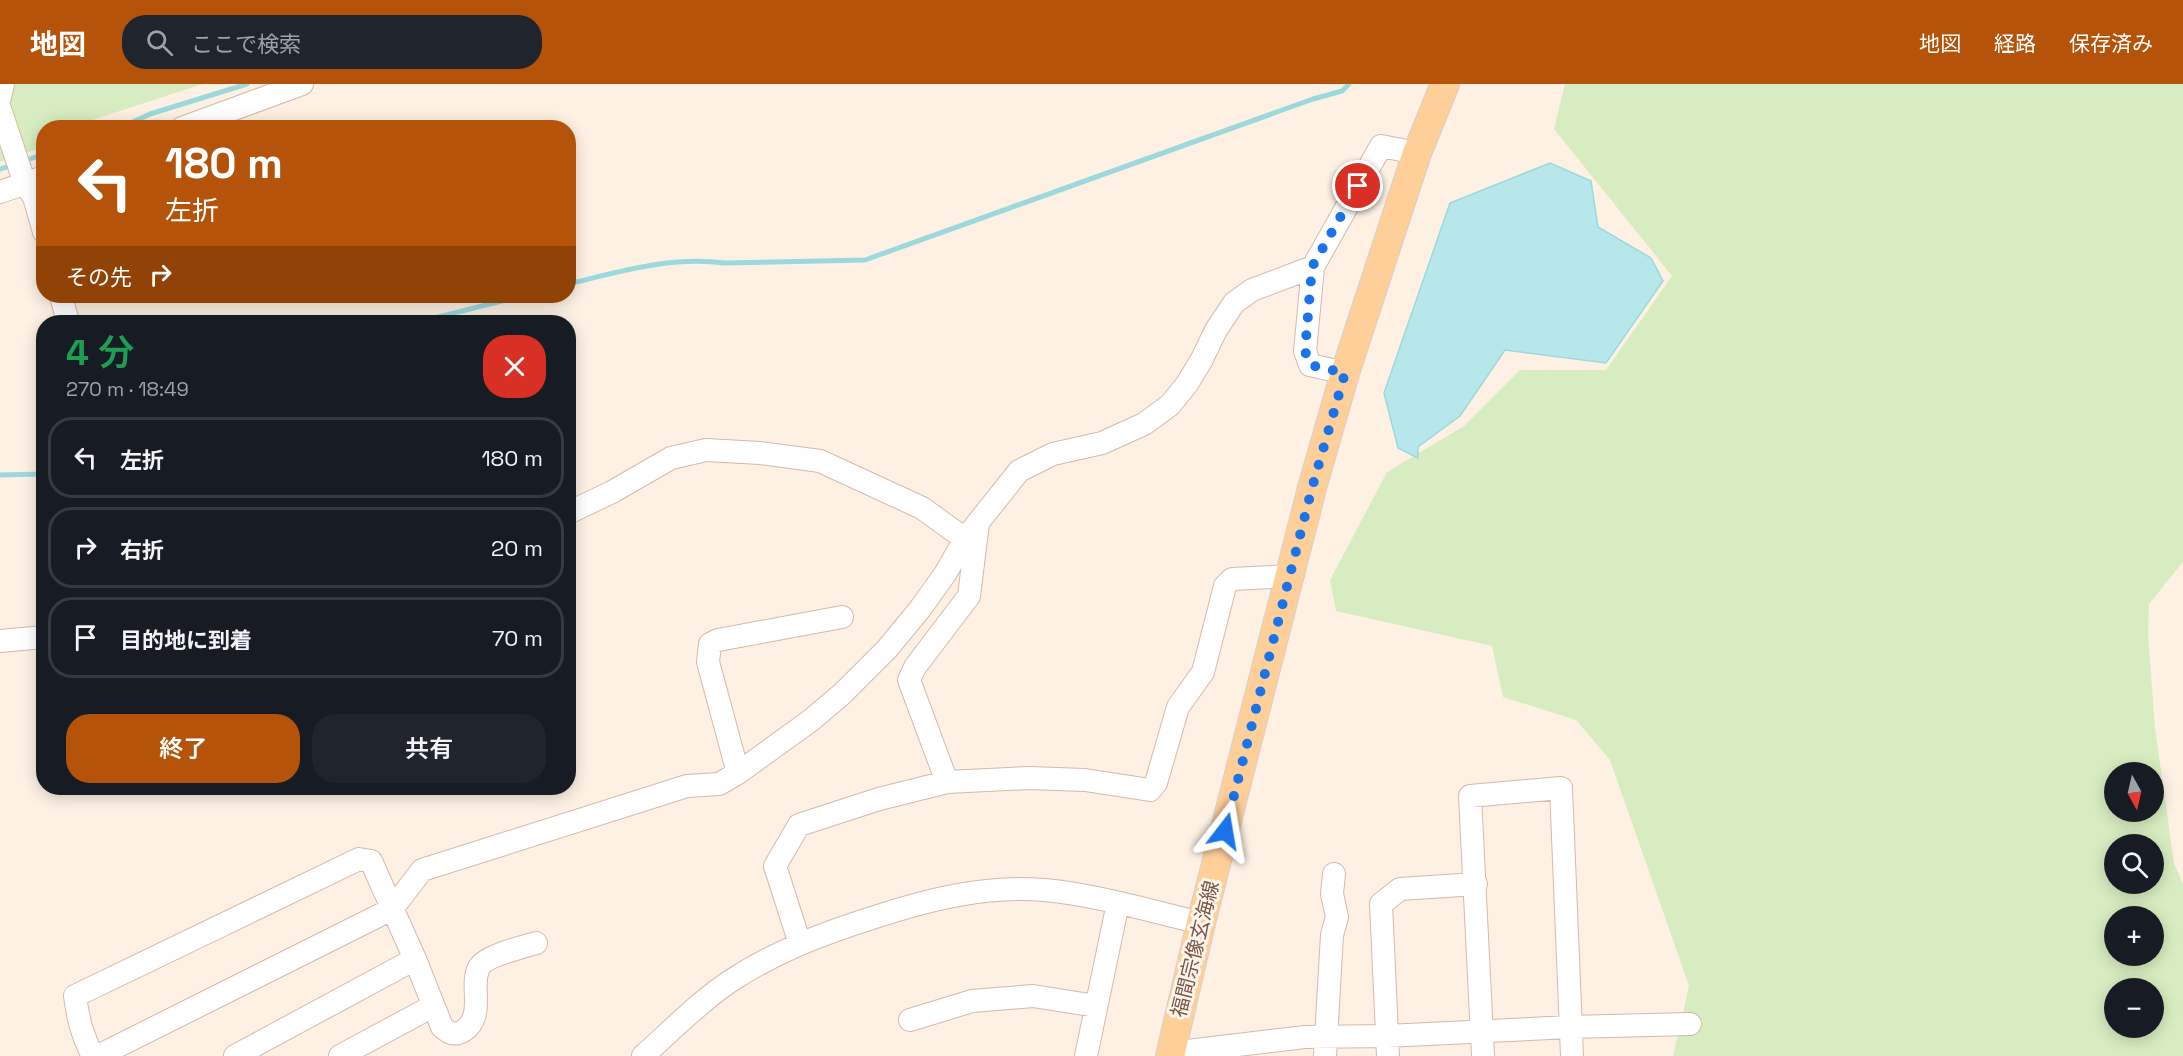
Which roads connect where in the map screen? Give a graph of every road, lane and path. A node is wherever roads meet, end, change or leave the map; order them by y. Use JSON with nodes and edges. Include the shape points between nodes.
{"nodes":[{"id":1,"x":3,"y":84,"type":"edge"},
{"id":2,"x":302,"y":84,"type":"edge"},
{"id":3,"x":1445,"y":84,"type":"edge"},
{"id":4,"x":0,"y":97,"type":"edge"},
{"id":5,"x":0,"y":109,"type":"edge"},
{"id":6,"x":204,"y":120,"type":"edge"},
{"id":7,"x":1417,"y":153,"type":"junction"},
{"id":8,"x":34,"y":180,"type":"edge"},
{"id":9,"x":0,"y":192,"type":"edge"},
{"id":10,"x":36,"y":204,"type":"edge"},
{"id":11,"x":1312,"y":267,"type":"junction"},
{"id":12,"x":1345,"y":373,"type":"junction"},
{"id":13,"x":576,"y":509,"type":"edge"},
{"id":14,"x":972,"y":530,"type":"junction"},
{"id":15,"x":1290,"y":576,"type":"junction"},
{"id":16,"x":842,"y":617,"type":"dead end"},
{"id":17,"x":36,"y":638,"type":"edge"},
{"id":18,"x":0,"y":641,"type":"edge"},
{"id":19,"x":738,"y":774,"type":"junction"},
{"id":20,"x":947,"y":782,"type":"junction"},
{"id":21,"x":1334,"y":874,"type":"dead end"},
{"id":22,"x":1476,"y":884,"type":"junction"},
{"id":23,"x":1118,"y":903,"type":"junction"},
{"id":24,"x":392,"y":909,"type":"junction"},
{"id":25,"x":1201,"y":923,"type":"junction"},
{"id":26,"x":536,"y":943,"type":"dead end"},
{"id":27,"x":800,"y":944,"type":"junction"},
{"id":28,"x":415,"y":959,"type":"junction"},
{"id":29,"x":433,"y":1006,"type":"junction"},
{"id":30,"x":1096,"y":1006,"type":"junction"},
{"id":31,"x":910,"y":1020,"type":"dead end"},
{"id":32,"x":1690,"y":1024,"type":"dead end"},
{"id":33,"x":1570,"y":1027,"type":"junction"},
{"id":34,"x":1482,"y":1032,"type":"junction"},
{"id":35,"x":1325,"y":1046,"type":"edge"},
{"id":36,"x":1388,"y":1046,"type":"edge"},
{"id":37,"x":1170,"y":1054,"type":"edge"},
{"id":38,"x":93,"y":1056,"type":"edge"},
{"id":39,"x":98,"y":1056,"type":"edge"},
{"id":40,"x":235,"y":1056,"type":"edge"},
{"id":41,"x":340,"y":1056,"type":"edge"},
{"id":42,"x":643,"y":1056,"type":"edge"},
{"id":43,"x":1086,"y":1056,"type":"edge"},
{"id":44,"x":1483,"y":1056,"type":"edge"},
{"id":45,"x":1572,"y":1056,"type":"edge"}],
"edges":[{"from":1,"to":4,"type":"street"},
{"from":2,"to":6,"type":"street"},
{"from":3,"to":7,"type":"main road","name":"福間宗像玄海線"},
{"from":5,"to":8,"type":"street"},
{"from":7,"to":11,"type":"street","via":[[1381,146]]},
{"from":7,"to":12,"type":"main road","name":"福間宗像玄海線"},
{"from":8,"to":9,"type":"street"},
{"from":8,"to":10,"type":"street"},
{"from":11,"to":12,"type":"street","via":[[1305,351],[1310,365]]},
{"from":11,"to":14,"type":"street","via":[[1252,290],[1234,303],[1197,368],[1170,405],[1144,424],[1102,443],[1053,454],[1019,471]]},
{"from":12,"to":15,"type":"main road","name":"福間宗像玄海線"},
{"from":13,"to":14,"type":"street","via":[[671,458],[706,450],[820,461]]},
{"from":14,"to":19,"type":"street","via":[[945,574],[887,649],[842,694]]},
{"from":14,"to":20,"type":"street","via":[[969,596],[909,680]]},
{"from":15,"to":20,"type":"street","via":[[1232,579],[1225,586],[1203,672],[1178,707],[1156,783],[1150,790],[1085,780]]},
{"from":15,"to":25,"type":"main road","name":"福間宗像玄海線"},
{"from":16,"to":19,"type":"street","via":[[710,644],[708,662]]},
{"from":17,"to":18,"type":"street"},
{"from":19,"to":24,"type":"street","via":[[719,784],[687,786],[422,870]]},
{"from":20,"to":27,"type":"street","via":[[799,825],[775,866]]},
{"from":21,"to":35,"type":"street","via":[[1336,917]]},
{"from":22,"to":33,"type":"street","via":[[1470,796],[1561,788]]},
{"from":22,"to":34,"type":"street"},
{"from":22,"to":36,"type":"street","via":[[1400,889],[1381,904]]},
{"from":23,"to":25,"type":"street"},
{"from":23,"to":27,"type":"street","via":[[1045,890],[984,891],[915,904]]},
{"from":23,"to":30,"type":"street"},
{"from":24,"to":28,"type":"street"},
{"from":24,"to":38,"type":"street","via":[[371,861],[359,859],[75,996],[78,1020]]},
{"from":24,"to":39,"type":"street"},
{"from":25,"to":37,"type":"main road","name":"福間宗像玄海線"},
{"from":26,"to":29,"type":"street","via":[[480,966],[477,1004],[467,1029],[450,1033],[442,1027]]},
{"from":27,"to":42,"type":"street","via":[[729,982]]},
{"from":28,"to":29,"type":"street"},
{"from":28,"to":40,"type":"street"},
{"from":29,"to":41,"type":"street"},
{"from":30,"to":31,"type":"street","via":[[1033,996],[972,1001]]},
{"from":30,"to":43,"type":"street"},
{"from":32,"to":33,"type":"street"},
{"from":33,"to":34,"type":"street"},
{"from":33,"to":45,"type":"street"},
{"from":34,"to":36,"type":"street"},
{"from":34,"to":44,"type":"street"},
{"from":35,"to":36,"type":"street"},
{"from":35,"to":37,"type":"street","via":[[1305,1037]]}]}
